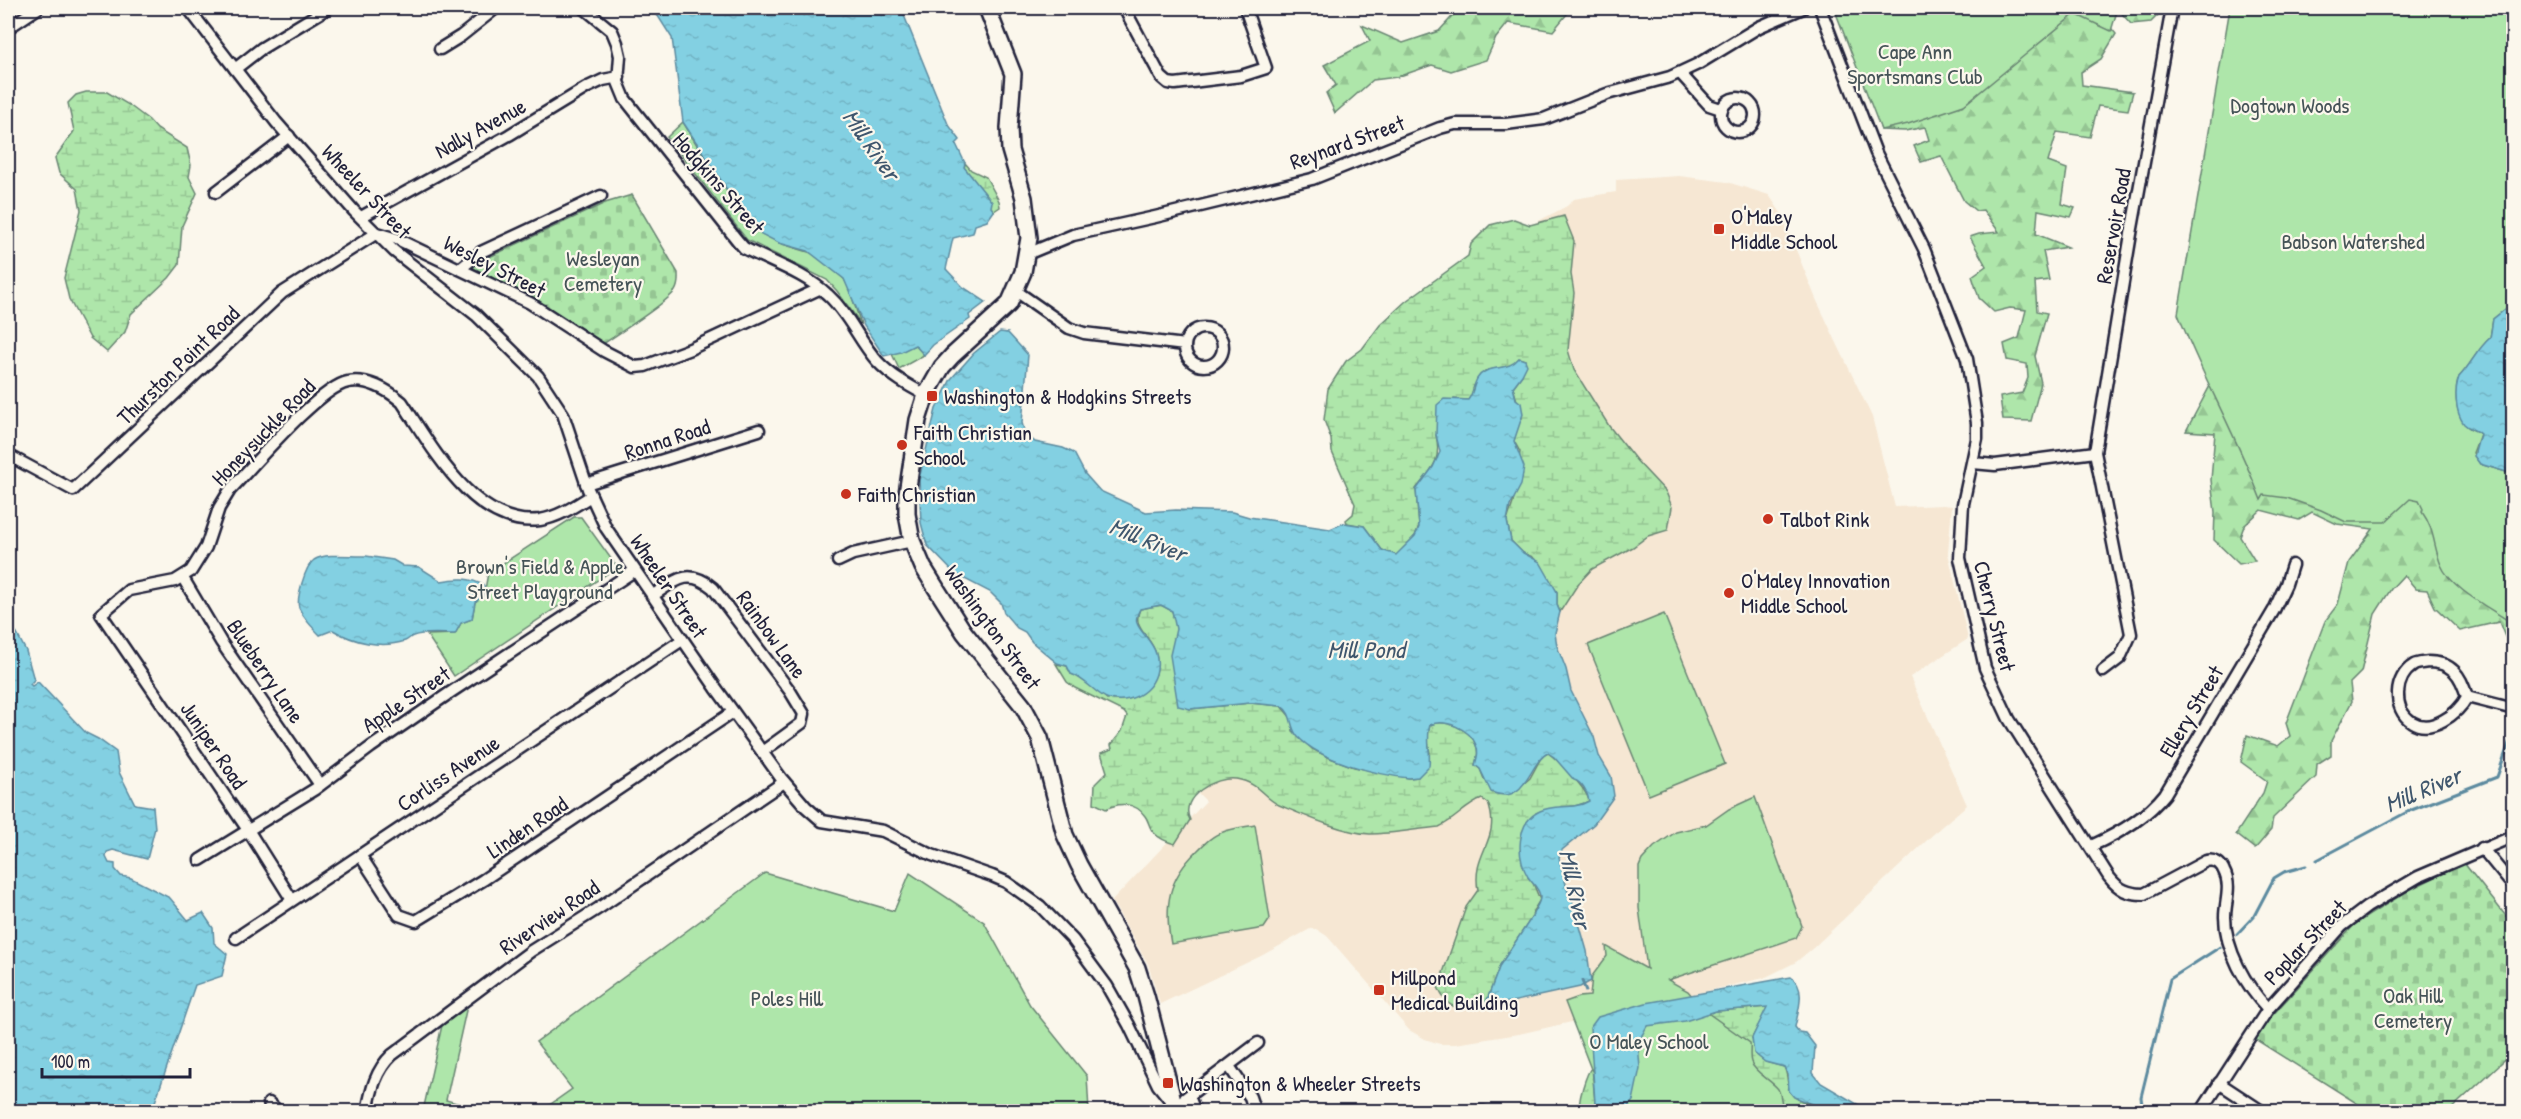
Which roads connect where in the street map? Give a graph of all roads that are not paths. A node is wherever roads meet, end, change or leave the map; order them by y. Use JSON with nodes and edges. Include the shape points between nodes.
{"nodes":[{"id":1,"x":38,"y":8,"type":"edge"},
{"id":2,"x":188,"y":8,"type":"edge"},
{"id":3,"x":328,"y":8,"type":"edge"},
{"id":4,"x":496,"y":8,"type":"edge"},
{"id":5,"x":584,"y":8,"type":"edge"},
{"id":6,"x":987,"y":8,"type":"edge"},
{"id":7,"x":1124,"y":8,"type":"edge"},
{"id":8,"x":1245,"y":8,"type":"edge"},
{"id":9,"x":1803,"y":8,"type":"edge"},
{"id":10,"x":1820,"y":8,"type":"edge"},
{"id":11,"x":2172,"y":8,"type":"edge"},
{"id":12,"x":22,"y":12,"type":"edge"},
{"id":13,"x":8,"y":28,"type":"edge"},
{"id":14,"x":440,"y":49,"type":"dead end"},
{"id":15,"x":235,"y":69,"type":"junction"},
{"id":16,"x":1680,"y":73,"type":"junction"},
{"id":17,"x":619,"y":76,"type":"junction"},
{"id":18,"x":1721,"y":110,"type":"dead end"},
{"id":19,"x":289,"y":136,"type":"junction"},
{"id":20,"x":216,"y":192,"type":"dead end"},
{"id":21,"x":601,"y":196,"type":"dead end"},
{"id":22,"x":361,"y":217,"type":"junction"},
{"id":23,"x":377,"y":233,"type":"junction"},
{"id":24,"x":1027,"y":254,"type":"junction"},
{"id":25,"x":460,"y":269,"type":"junction"},
{"id":26,"x":819,"y":289,"type":"junction"},
{"id":27,"x":1016,"y":291,"type":"junction"},
{"id":28,"x":1185,"y":345,"type":"dead end"},
{"id":29,"x":926,"y":395,"type":"junction"},
{"id":30,"x":759,"y":430,"type":"dead end"},
{"id":31,"x":2096,"y":452,"type":"junction"},
{"id":32,"x":8,"y":456,"type":"edge"},
{"id":33,"x":1973,"y":463,"type":"junction"},
{"id":34,"x":586,"y":484,"type":"junction"},
{"id":35,"x":591,"y":496,"type":"junction"},
{"id":36,"x":912,"y":541,"type":"junction"},
{"id":37,"x":838,"y":561,"type":"dead end"},
{"id":38,"x":2292,"y":566,"type":"dead end"},
{"id":39,"x":634,"y":571,"type":"junction"},
{"id":40,"x":183,"y":578,"type":"junction"},
{"id":41,"x":652,"y":596,"type":"junction"},
{"id":42,"x":682,"y":640,"type":"junction"},
{"id":43,"x":2103,"y":671,"type":"dead end"},
{"id":44,"x":2467,"y":698,"type":"junction"},
{"id":45,"x":2514,"y":709,"type":"edge"},
{"id":46,"x":733,"y":712,"type":"junction"},
{"id":47,"x":762,"y":752,"type":"junction"},
{"id":48,"x":784,"y":782,"type":"junction"},
{"id":49,"x":320,"y":785,"type":"junction"},
{"id":50,"x":248,"y":830,"type":"junction"},
{"id":51,"x":2514,"y":836,"type":"edge"},
{"id":52,"x":2091,"y":846,"type":"junction"},
{"id":53,"x":2482,"y":848,"type":"junction"},
{"id":54,"x":360,"y":855,"type":"junction"},
{"id":55,"x":200,"y":860,"type":"dead end"},
{"id":56,"x":2509,"y":881,"type":"dead end"},
{"id":57,"x":292,"y":900,"type":"junction"},
{"id":58,"x":236,"y":938,"type":"dead end"},
{"id":59,"x":2268,"y":1009,"type":"junction"},
{"id":60,"x":1258,"y":1043,"type":"dead end"},
{"id":61,"x":1229,"y":1066,"type":"junction"},
{"id":62,"x":2218,"y":1083,"type":"junction"},
{"id":63,"x":1189,"y":1096,"type":"junction"},
{"id":64,"x":269,"y":1103,"type":"dead end"},
{"id":65,"x":1175,"y":1109,"type":"edge"},
{"id":66,"x":279,"y":1112,"type":"edge"},
{"id":67,"x":367,"y":1112,"type":"edge"},
{"id":68,"x":1195,"y":1112,"type":"edge"},
{"id":69,"x":1255,"y":1112,"type":"edge"},
{"id":70,"x":1471,"y":1112,"type":"edge"},
{"id":71,"x":1484,"y":1112,"type":"edge"},
{"id":72,"x":2201,"y":1112,"type":"edge"},
{"id":73,"x":2263,"y":1112,"type":"edge"}],
"edges":[{"from":1,"to":12,"type":"street"},
{"from":2,"to":15,"type":"street","name":"Wheeler Street"},
{"from":3,"to":15,"type":"street"},
{"from":4,"to":14,"type":"street"},
{"from":5,"to":17,"type":"street","name":"Hodgkins Street","via":[[612,31],[620,56]]},
{"from":6,"to":24,"type":"main road","name":"Washington Street","via":[[1013,74],[1010,150],[1024,198]]},
{"from":7,"to":8,"type":"street","via":[[1161,77],[1168,83],[1241,76],[1266,68]]},
{"from":9,"to":16,"type":"street","name":"Reynard Street","via":[[1759,27]]},
{"from":10,"to":33,"type":"street","name":"Cherry Street","via":[[1876,153],[1924,249],[1960,338],[1977,423]]},
{"from":11,"to":31,"type":"street","name":"Reservoir Road"},
{"from":12,"to":13,"type":"street"},
{"from":15,"to":19,"type":"street","name":"Wheeler Street"},
{"from":16,"to":18,"type":"street","via":[[1709,105]]},
{"from":16,"to":24,"type":"street","name":"Reynard Street","via":[[1607,94],[1544,119],[1440,128],[1312,179],[1073,235]]},
{"from":17,"to":22,"type":"street","name":"Nally Avenue","via":[[586,88]]},
{"from":17,"to":26,"type":"street","name":"Hodgkins Street","via":[[625,99],[744,248]]},
{"from":19,"to":20,"type":"street"},
{"from":19,"to":22,"type":"street","name":"Wheeler Street"},
{"from":21,"to":25,"type":"street","via":[[481,252]]},
{"from":22,"to":23,"type":"street","name":"Wheeler Street"},
{"from":23,"to":25,"type":"street","name":"Wesley Street"},
{"from":23,"to":32,"type":"street","name":"Thurston Point Road","via":[[282,293],[74,490]]},
{"from":23,"to":34,"type":"street","name":"Wheeler Street","via":[[489,327],[538,376],[563,414]]},
{"from":24,"to":27,"type":"main road","name":"Washington Street"},
{"from":25,"to":26,"type":"street","name":"Wesley Street","via":[[530,303],[635,367],[712,340]]},
{"from":26,"to":29,"type":"street","name":"Hodgkins Street","via":[[828,294],[853,325],[876,361]]},
{"from":27,"to":28,"type":"street","via":[[1069,328]]},
{"from":27,"to":29,"type":"main road","name":"Washington Street","via":[[1009,304],[942,367]]},
{"from":29,"to":36,"type":"main road","name":"Washington Street","via":[[918,420],[907,494]]},
{"from":30,"to":34,"type":"street","name":"Ronna Road"},
{"from":31,"to":33,"type":"street","via":[[1995,465]]},
{"from":31,"to":43,"type":"street","name":"Reservoir Road","via":[[2131,634],[2120,658]]},
{"from":33,"to":52,"type":"street","name":"Cherry Street","via":[[1963,504],[1960,558],[1985,668],[2009,719]]},
{"from":34,"to":35,"type":"street","name":"Wheeler Street"},
{"from":35,"to":39,"type":"street","name":"Wheeler Street"},
{"from":35,"to":40,"type":"street","name":"Honeysuckle Road","via":[[563,513],[540,520],[521,519],[491,508],[454,479],[402,402],[372,384],[348,382],[319,398],[230,490],[219,508],[206,547]]},
{"from":36,"to":37,"type":"street"},
{"from":36,"to":65,"type":"main road","name":"Washington Street","via":[[923,567],[964,632],[1023,706],[1040,738],[1065,835],[1137,968]]},
{"from":38,"to":52,"type":"street","name":"Ellery Street","via":[[2274,610],[2164,794],[2123,830]]},
{"from":39,"to":41,"type":"street","name":"Wheeler Street"},
{"from":39,"to":49,"type":"street","name":"Apple Street","via":[[442,698]]},
{"from":40,"to":49,"type":"street","name":"Blueberry Lane","via":[[221,642]]},
{"from":40,"to":50,"type":"street","name":"Juniper Road","via":[[129,590],[101,614]]},
{"from":41,"to":42,"type":"street","name":"Wheeler Street"},
{"from":41,"to":47,"type":"street","name":"Rainbow Lane","via":[[680,578],[703,579],[790,691],[804,714],[802,723]]},
{"from":42,"to":46,"type":"street","name":"Wheeler Street"},
{"from":42,"to":54,"type":"street","name":"Corliss Avenue"},
{"from":44,"to":44,"type":"street","via":[[2460,677],[2442,662],[2414,665],[2399,682],[2397,692],[2404,714],[2412,722],[2425,725],[2450,717]]},
{"from":44,"to":45,"type":"street"},
{"from":46,"to":47,"type":"street","name":"Wheeler Street"},
{"from":46,"to":54,"type":"street","name":"Linden Road","via":[[416,921],[399,915]]},
{"from":47,"to":48,"type":"street","name":"Wheeler Street"},
{"from":48,"to":65,"type":"street","name":"Wheeler Street","via":[[822,821],[883,831],[932,855],[1006,882],[1040,906],[1056,920],[1107,986],[1158,1085]]},
{"from":48,"to":67,"type":"street","name":"Riverview Road","via":[[531,951],[392,1055],[379,1069]]},
{"from":49,"to":50,"type":"street","name":"Apple Street"},
{"from":50,"to":55,"type":"street","name":"Apple Street"},
{"from":50,"to":57,"type":"street","name":"Juniper Road"},
{"from":51,"to":53,"type":"street","name":"Poplar Street"},
{"from":52,"to":59,"type":"street","name":"Cherry Street","via":[[2115,885],[2136,894],[2156,889],[2206,861],[2219,864],[2227,878],[2225,915],[2231,947],[2242,973]]},
{"from":53,"to":56,"type":"street"},
{"from":53,"to":59,"type":"street","name":"Poplar Street","via":[[2418,877],[2354,916]]},
{"from":54,"to":57,"type":"street","name":"Corliss Avenue"},
{"from":57,"to":58,"type":"street","name":"Corliss Avenue"},
{"from":59,"to":62,"type":"street","name":"Poplar Street"},
{"from":60,"to":61,"type":"street"},
{"from":61,"to":63,"type":"street"},
{"from":61,"to":69,"type":"street","via":[[1250,1097]]},
{"from":62,"to":72,"type":"street","name":"Poplar Street"},
{"from":62,"to":73,"type":"street"},
{"from":63,"to":65,"type":"street"},
{"from":63,"to":68,"type":"street"},
{"from":64,"to":66,"type":"street"},
{"from":70,"to":71,"type":"street"}]}
